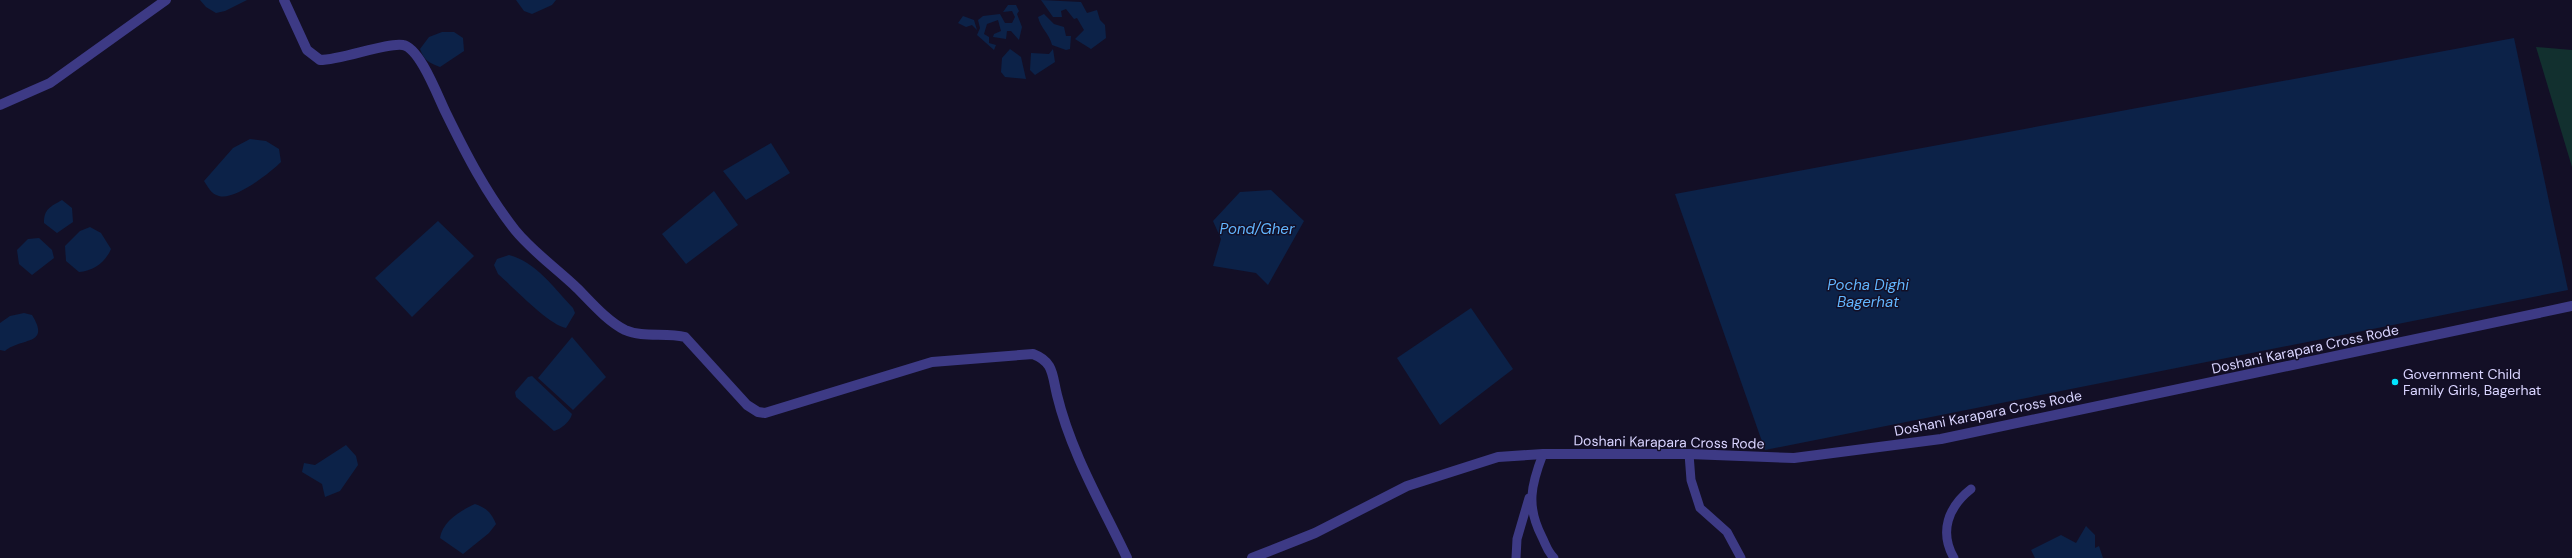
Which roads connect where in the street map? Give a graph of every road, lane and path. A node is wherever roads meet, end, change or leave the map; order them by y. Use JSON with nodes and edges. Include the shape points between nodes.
{"nodes":[{"id":1,"x":166,"y":0,"type":"edge"},
{"id":2,"x":284,"y":0,"type":"edge"},
{"id":3,"x":0,"y":105,"type":"edge"},
{"id":4,"x":2572,"y":306,"type":"edge"},
{"id":5,"x":1543,"y":454,"type":"junction"},
{"id":6,"x":1689,"y":454,"type":"junction"},
{"id":7,"x":1971,"y":489,"type":"dead end"},
{"id":8,"x":1532,"y":493,"type":"junction"},
{"id":9,"x":1127,"y":558,"type":"edge"},
{"id":10,"x":1252,"y":558,"type":"edge"},
{"id":11,"x":1516,"y":558,"type":"edge"},
{"id":12,"x":1554,"y":558,"type":"edge"},
{"id":13,"x":1741,"y":558,"type":"edge"},
{"id":14,"x":1954,"y":558,"type":"edge"}],
"edges":[{"from":1,"to":3,"type":"street","via":[[50,83]]},
{"from":2,"to":9,"type":"street","via":[[308,50],[320,60],[335,60],[392,46],[402,45],[410,48],[424,67],[474,172],[516,231],[624,329],[636,333],[685,337],[747,405],[758,412],[765,413],[932,362],[1032,354],[1041,358],[1050,368],[1066,430]]},
{"from":4,"to":6,"type":"street","name":"Doshani Karapara Cross Rode","via":[[1941,439],[1794,458]]},
{"from":5,"to":6,"type":"street","name":"Doshani Karapara Cross Rode"},
{"from":5,"to":8,"type":"street"},
{"from":5,"to":10,"type":"street","name":"Doshani Karapara Cross Rode","via":[[1498,457],[1407,486],[1315,533]]},
{"from":6,"to":13,"type":"street","via":[[1691,480],[1700,508],[1727,532]]},
{"from":7,"to":14,"type":"street","via":[[1960,497],[1949,515],[1946,545]]},
{"from":8,"to":11,"type":"street","via":[[1522,517]]},
{"from":8,"to":12,"type":"street","via":[[1532,517],[1547,552]]}]}
